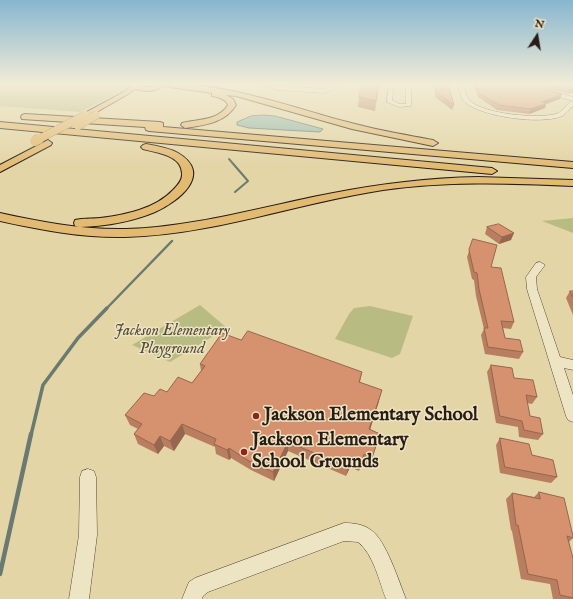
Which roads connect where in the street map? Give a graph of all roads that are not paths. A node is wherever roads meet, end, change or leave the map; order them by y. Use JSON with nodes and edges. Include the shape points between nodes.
{"nodes":[{"id":1,"x":91,"y":112,"type":"edge"},
{"id":2,"x":103,"y":112,"type":"edge"},
{"id":3,"x":227,"y":112,"type":"edge"},
{"id":4,"x":302,"y":112,"type":"edge"},
{"id":5,"x":494,"y":112,"type":"edge"},
{"id":6,"x":570,"y":112,"type":"edge"},
{"id":7,"x":0,"y":125,"type":"edge"},
{"id":8,"x":0,"y":128,"type":"edge"},
{"id":9,"x":0,"y":160,"type":"edge"},
{"id":10,"x":573,"y":161,"type":"edge"},
{"id":11,"x":573,"y":165,"type":"edge"},
{"id":12,"x":0,"y":169,"type":"edge"},
{"id":13,"x":573,"y":178,"type":"edge"},
{"id":14,"x":573,"y":183,"type":"edge"},
{"id":15,"x":0,"y":210,"type":"edge"},
{"id":16,"x":0,"y":217,"type":"edge"},
{"id":17,"x":540,"y":266,"type":"dead end"},
{"id":18,"x":555,"y":362,"type":"junction"},
{"id":19,"x":573,"y":365,"type":"edge"},
{"id":20,"x":573,"y":416,"type":"edge"},
{"id":21,"x":88,"y":477,"type":"dead end"},
{"id":22,"x":78,"y":599,"type":"edge"},
{"id":23,"x":192,"y":599,"type":"edge"},
{"id":24,"x":396,"y":599,"type":"edge"}],
"edges":[{"from":1,"to":9,"type":"main road","bridge":true},
{"from":2,"to":12,"type":"main road","bridge":true},
{"from":3,"to":11,"type":"highway","via":[[216,118],[187,125],[22,117]]},
{"from":4,"to":10,"type":"highway","via":[[414,140]]},
{"from":5,"to":6,"type":"street","via":[[523,117],[545,117]]},
{"from":7,"to":13,"type":"highway"},
{"from":8,"to":15,"type":"highway","via":[[163,150],[182,160],[187,165],[189,173],[187,181],[172,198],[147,211],[115,220],[63,222]]},
{"from":14,"to":16,"type":"highway","via":[[477,180],[407,184],[197,226],[141,232],[80,232]]},
{"from":17,"to":18,"type":"street","via":[[531,277],[532,289]]},
{"from":18,"to":19,"type":"street"},
{"from":18,"to":20,"type":"street"},
{"from":21,"to":22,"type":"street","via":[[88,535]]},
{"from":23,"to":24,"type":"street","via":[[202,585],[344,532],[355,532],[365,537],[374,547]]}]}
